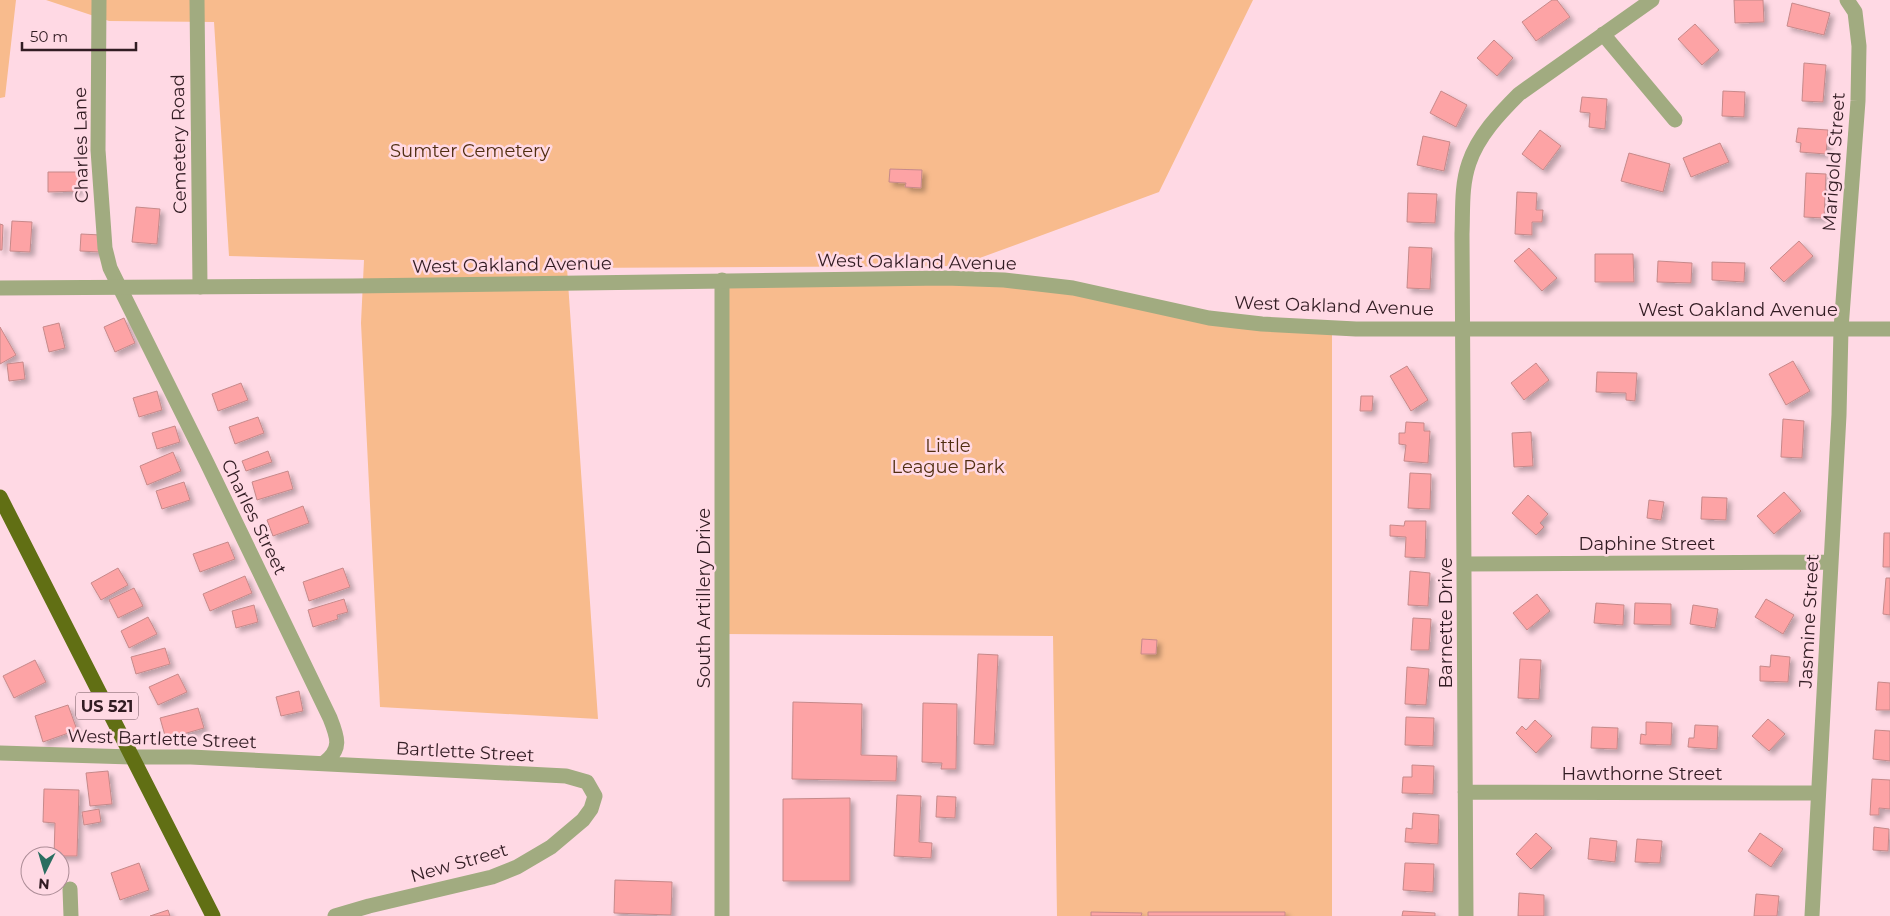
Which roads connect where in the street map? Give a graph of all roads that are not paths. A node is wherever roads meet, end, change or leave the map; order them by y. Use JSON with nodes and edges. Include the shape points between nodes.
{"nodes":[{"id":1,"x":99,"y":0,"type":"edge"},
{"id":2,"x":197,"y":0,"type":"edge"},
{"id":3,"x":1652,"y":0,"type":"edge"},
{"id":4,"x":1847,"y":0,"type":"edge"},
{"id":5,"x":1603,"y":34,"type":"junction"},
{"id":6,"x":1676,"y":120,"type":"dead end"},
{"id":7,"x":722,"y":280,"type":"junction"},
{"id":8,"x":119,"y":287,"type":"junction"},
{"id":9,"x":200,"y":287,"type":"junction"},
{"id":10,"x":0,"y":288,"type":"edge"},
{"id":11,"x":1463,"y":329,"type":"junction"},
{"id":12,"x":1841,"y":329,"type":"junction"},
{"id":13,"x":1890,"y":329,"type":"edge"},
{"id":14,"x":0,"y":497,"type":"edge"},
{"id":15,"x":1831,"y":562,"type":"junction"},
{"id":16,"x":1464,"y":564,"type":"junction"},
{"id":17,"x":0,"y":752,"type":"edge"},
{"id":18,"x":132,"y":757,"type":"junction"},
{"id":19,"x":324,"y":763,"type":"junction"},
{"id":20,"x":1465,"y":792,"type":"junction"},
{"id":21,"x":1818,"y":794,"type":"junction"},
{"id":22,"x":594,"y":796,"type":"joint"},
{"id":23,"x":70,"y":889,"type":"dead end"},
{"id":24,"x":71,"y":916,"type":"edge"},
{"id":25,"x":213,"y":916,"type":"edge"},
{"id":26,"x":335,"y":916,"type":"edge"},
{"id":27,"x":722,"y":916,"type":"edge"},
{"id":28,"x":1466,"y":916,"type":"edge"},
{"id":29,"x":1812,"y":916,"type":"edge"}],
"edges":[{"from":1,"to":8,"type":"street","name":"Charles Lane","via":[[100,204],[105,248]]},
{"from":2,"to":9,"type":"street","name":"Cemetery Road"},
{"from":3,"to":5,"type":"street"},
{"from":4,"to":12,"type":"street","name":"Marigold Street","via":[[1855,12],[1859,46],[1858,101]]},
{"from":5,"to":6,"type":"street"},
{"from":5,"to":11,"type":"street","via":[[1519,94],[1489,128],[1469,162],[1463,198]]},
{"from":7,"to":9,"type":"street","name":"West Oakland Avenue"},
{"from":7,"to":11,"type":"street","name":"West Oakland Avenue","via":[[1004,280],[1073,288],[1209,318],[1262,324],[1356,330]]},
{"from":7,"to":27,"type":"street","name":"South Artillery Drive"},
{"from":8,"to":9,"type":"street","name":"West Oakland Avenue"},
{"from":8,"to":10,"type":"street","name":"West Oakland Avenue"},
{"from":8,"to":19,"type":"street","name":"Charles Street","via":[[330,718],[337,744]]},
{"from":11,"to":12,"type":"street","name":"West Oakland Avenue"},
{"from":11,"to":16,"type":"street","name":"Barnette Drive"},
{"from":12,"to":13,"type":"street","name":"West Oakland Avenue"},
{"from":12,"to":15,"type":"street","name":"Jasmine Street"},
{"from":14,"to":18,"type":"highway","number":"US 521"},
{"from":15,"to":16,"type":"street","name":"Daphine Street"},
{"from":15,"to":21,"type":"street","name":"Jasmine Street"},
{"from":16,"to":20,"type":"street","name":"Barnette Drive"},
{"from":17,"to":18,"type":"street","name":"West Bartlette Street"},
{"from":18,"to":19,"type":"street","name":"West Bartlette Street"},
{"from":18,"to":25,"type":"highway","number":"US 521"},
{"from":19,"to":22,"type":"street","name":"Bartlette Street","via":[[566,776],[587,782]]},
{"from":20,"to":21,"type":"street","name":"Hawthorne Street"},
{"from":20,"to":28,"type":"street","name":"Barnette Drive"},
{"from":21,"to":29,"type":"street","name":"Jasmine Street"},
{"from":22,"to":26,"type":"street","name":"New Street","via":[[591,810],[573,830],[517,867],[492,877]]},
{"from":23,"to":24,"type":"street"}]}
